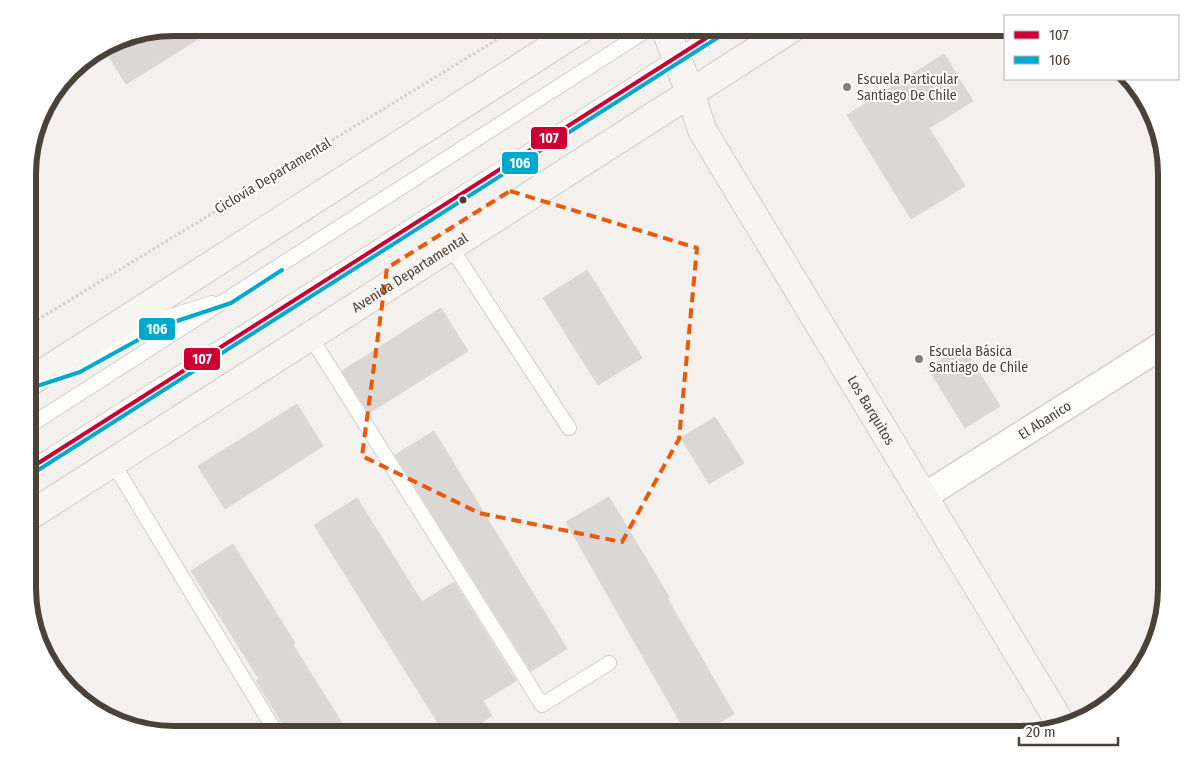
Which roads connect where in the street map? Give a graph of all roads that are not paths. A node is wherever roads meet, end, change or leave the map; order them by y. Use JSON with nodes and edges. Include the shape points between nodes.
{"nodes":[{"id":1,"x":569,"y":36,"type":"edge"},
{"id":2,"x":637,"y":36,"type":"edge"},
{"id":3,"x":668,"y":36,"type":"edge"},
{"id":4,"x":709,"y":36,"type":"edge"},
{"id":5,"x":779,"y":36,"type":"edge"},
{"id":6,"x":676,"y":57,"type":"junction"},
{"id":7,"x":690,"y":92,"type":"junction"},
{"id":8,"x":450,"y":246,"type":"junction"},
{"id":9,"x":229,"y":297,"type":"junction"},
{"id":10,"x":310,"y":336,"type":"junction"},
{"id":11,"x":1157,"y":349,"type":"edge"},
{"id":12,"x":36,"y":377,"type":"edge"},
{"id":13,"x":36,"y":379,"type":"edge"},
{"id":14,"x":36,"y":421,"type":"edge"},
{"id":15,"x":569,"y":428,"type":"dead end"},
{"id":16,"x":113,"y":463,"type":"junction"},
{"id":17,"x":36,"y":466,"type":"edge"},
{"id":18,"x":923,"y":497,"type":"junction"},
{"id":19,"x":36,"y":512,"type":"edge"},
{"id":20,"x":610,"y":663,"type":"dead end"},
{"id":21,"x":1059,"y":720,"type":"edge"},
{"id":22,"x":272,"y":726,"type":"edge"}],
"edges":[{"from":1,"to":12,"type":"main road"},
{"from":2,"to":9,"type":"lane"},
{"from":3,"to":6,"type":"main road","name":"Los Barquitos"},
{"from":4,"to":6,"type":"lane"},
{"from":5,"to":7,"type":"main road","name":"Avenida Departamental"},
{"from":6,"to":7,"type":"main road","name":"Los Barquitos"},
{"from":6,"to":17,"type":"lane"},
{"from":7,"to":8,"type":"main road","name":"Avenida Departamental"},
{"from":7,"to":18,"type":"main road","name":"Los Barquitos","via":[[702,130]]},
{"from":8,"to":10,"type":"main road","name":"Avenida Departamental"},
{"from":8,"to":15,"type":"lane"},
{"from":9,"to":13,"type":"lane","via":[[162,319],[76,366]]},
{"from":9,"to":14,"type":"lane"},
{"from":10,"to":16,"type":"main road","name":"Avenida Departamental"},
{"from":10,"to":20,"type":"lane","via":[[542,705]]},
{"from":11,"to":18,"type":"street","name":"El Abanico"},
{"from":16,"to":19,"type":"main road","name":"Avenida Departamental"},
{"from":16,"to":22,"type":"lane"},
{"from":18,"to":21,"type":"main road","name":"Los Barquitos"}]}
